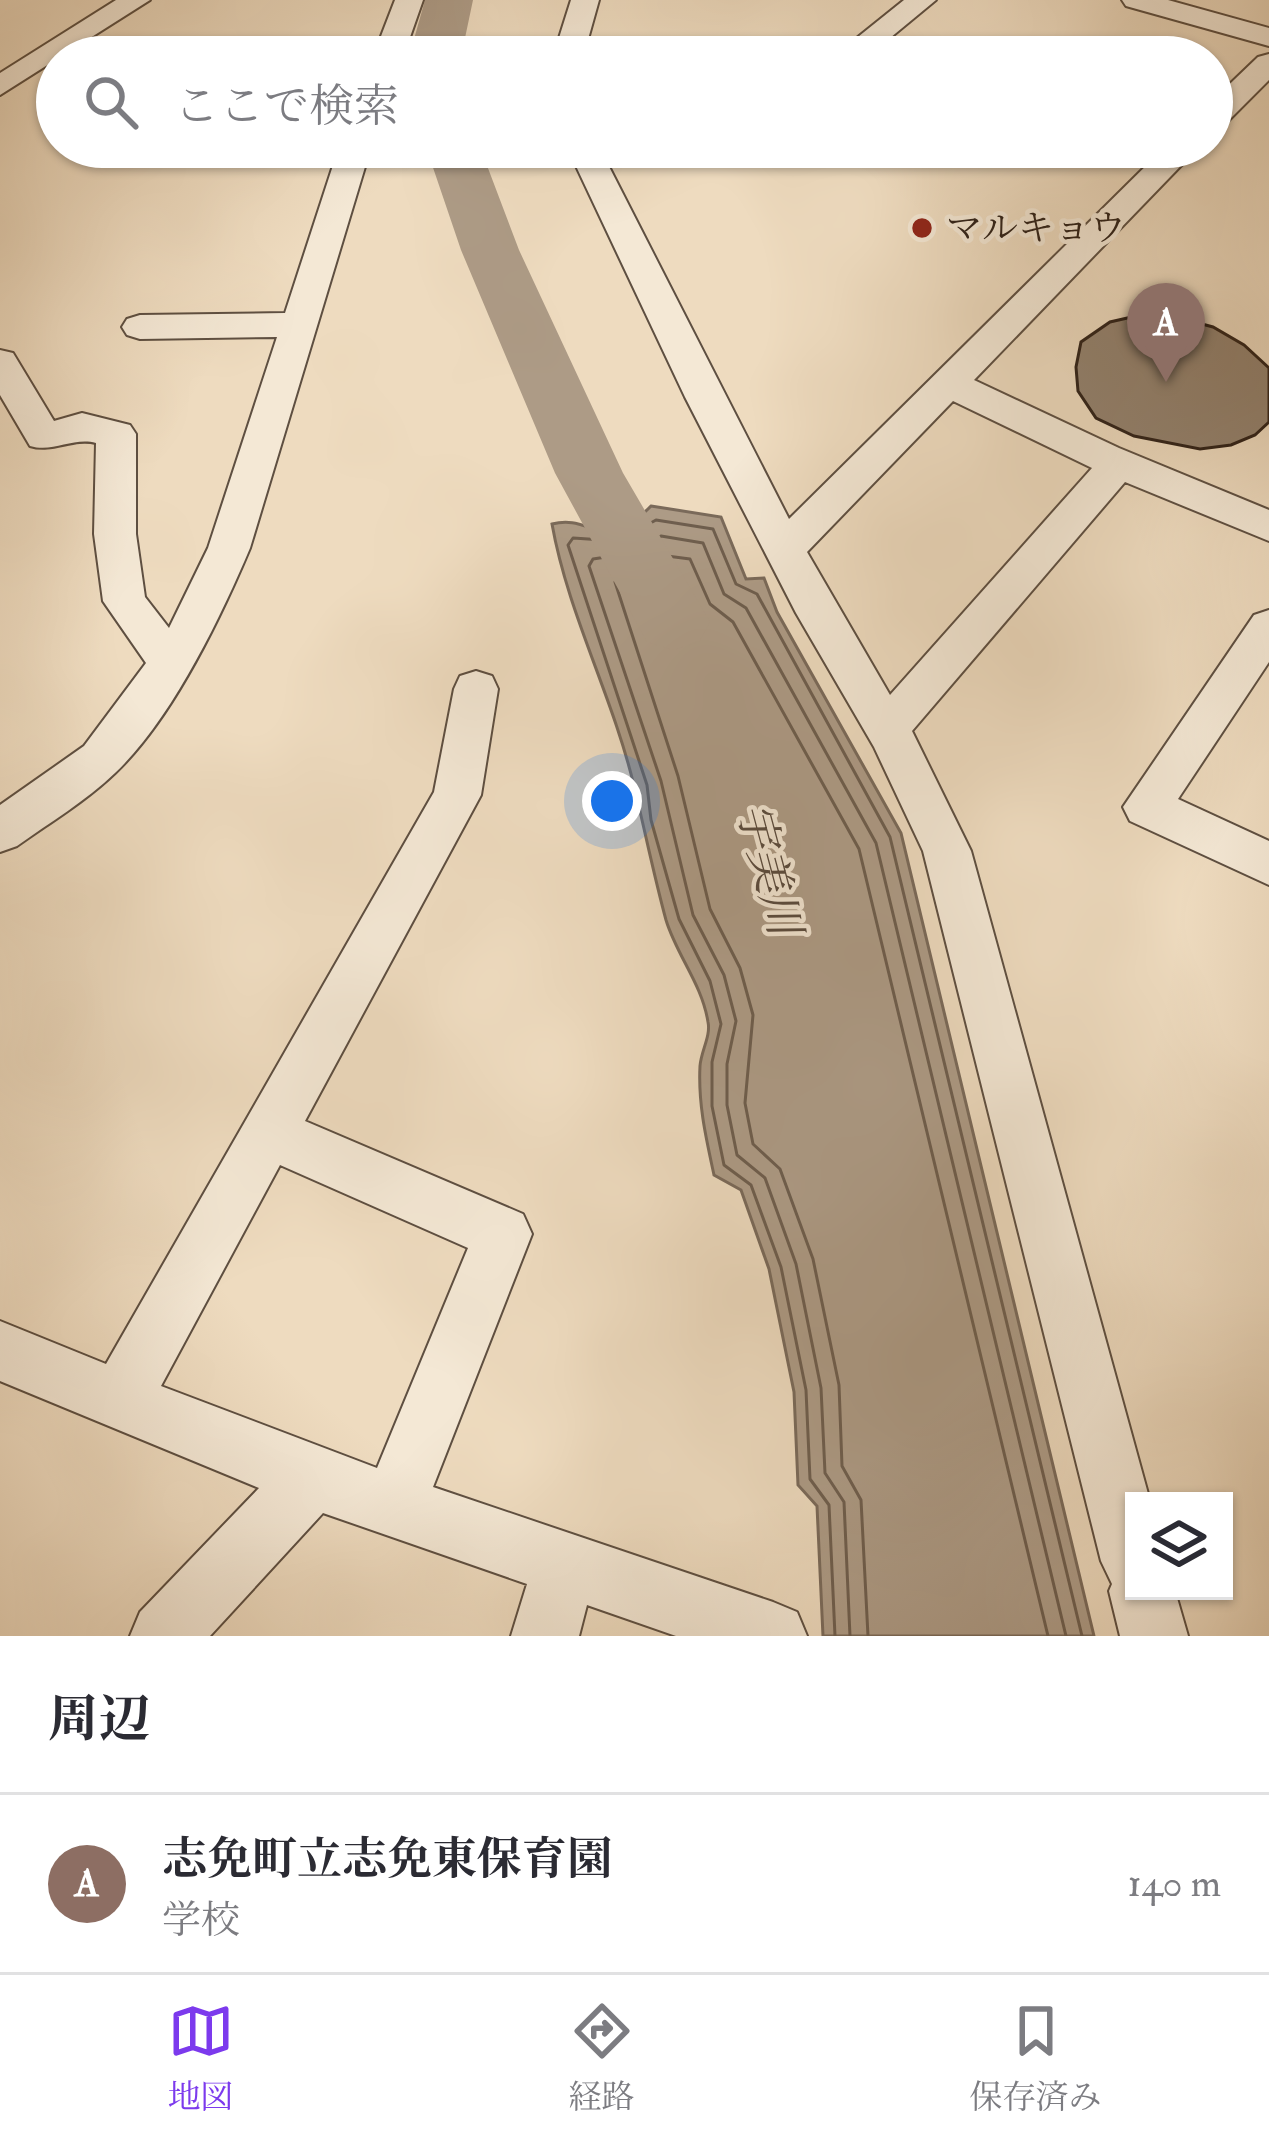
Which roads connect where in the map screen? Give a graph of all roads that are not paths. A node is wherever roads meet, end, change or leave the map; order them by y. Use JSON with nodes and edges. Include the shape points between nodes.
{"nodes":[{"id":1,"x":136,"y":0,"type":"edge"},
{"id":2,"x":409,"y":0,"type":"edge"},
{"id":3,"x":585,"y":0,"type":"edge"},
{"id":4,"x":922,"y":0,"type":"edge"},
{"id":5,"x":1136,"y":0,"type":"edge"},
{"id":6,"x":79,"y":36,"type":"edge"},
{"id":7,"x":396,"y":36,"type":"edge"},
{"id":8,"x":574,"y":36,"type":"edge"},
{"id":9,"x":875,"y":36,"type":"edge"},
{"id":10,"x":1269,"y":37,"type":"edge"},
{"id":11,"x":1269,"y":62,"type":"edge"},
{"id":12,"x":36,"y":63,"type":"edge"},
{"id":13,"x":0,"y":86,"type":"edge"},
{"id":14,"x":1233,"y":98,"type":"edge"},
{"id":15,"x":348,"y":168,"type":"edge"},
{"id":16,"x":593,"y":168,"type":"edge"},
{"id":17,"x":1163,"y":168,"type":"edge"},
{"id":18,"x":296,"y":325,"type":"junction"},
{"id":19,"x":140,"y":327,"type":"dead end"},
{"id":20,"x":0,"y":362,"type":"edge"},
{"id":21,"x":945,"y":382,"type":"junction"},
{"id":22,"x":1118,"y":464,"type":"junction"},
{"id":23,"x":1269,"y":526,"type":"edge"},
{"id":24,"x":784,"y":549,"type":"junction"},
{"id":25,"x":1269,"y":627,"type":"edge"},
{"id":26,"x":170,"y":662,"type":"junction"},
{"id":27,"x":476,"y":689,"type":"dead end"},
{"id":28,"x":883,"y":722,"type":"junction"},
{"id":29,"x":0,"y":832,"type":"edge"},
{"id":30,"x":1269,"y":864,"type":"edge"},
{"id":31,"x":268,"y":1133,"type":"junction"},
{"id":32,"x":0,"y":1351,"type":"edge"},
{"id":33,"x":119,"y":1401,"type":"junction"},
{"id":34,"x":312,"y":1478,"type":"junction"},
{"id":35,"x":394,"y":1506,"type":"junction"},
{"id":36,"x":1125,"y":1527,"type":"edge"},
{"id":37,"x":566,"y":1565,"type":"junction"},
{"id":38,"x":1144,"y":1600,"type":"edge"},
{"id":39,"x":164,"y":1636,"type":"edge"},
{"id":40,"x":544,"y":1636,"type":"edge"},
{"id":41,"x":772,"y":1636,"type":"edge"},
{"id":42,"x":1154,"y":1636,"type":"edge"}],
"edges":[{"from":1,"to":6,"type":"street"},
{"from":2,"to":7,"type":"street"},
{"from":3,"to":8,"type":"street"},
{"from":4,"to":9,"type":"street"},
{"from":5,"to":10,"type":"street"},
{"from":11,"to":14,"type":"street"},
{"from":12,"to":13,"type":"street"},
{"from":15,"to":18,"type":"street"},
{"from":16,"to":24,"type":"street"},
{"from":17,"to":21,"type":"street"},
{"from":18,"to":19,"type":"street"},
{"from":18,"to":26,"type":"street","via":[[229,548]]},
{"from":20,"to":26,"type":"street","via":[[44,437],[82,426],[116,434],[124,601]]},
{"from":21,"to":22,"type":"street"},
{"from":21,"to":24,"type":"street"},
{"from":22,"to":23,"type":"street"},
{"from":22,"to":28,"type":"street","via":[[898,718]]},
{"from":24,"to":28,"type":"street"},
{"from":25,"to":30,"type":"street","via":[[1147,807]]},
{"from":26,"to":29,"type":"street","via":[[100,759]]},
{"from":27,"to":31,"type":"street","via":[[457,795]]},
{"from":28,"to":36,"type":"street","via":[[947,851]]},
{"from":31,"to":33,"type":"street"},
{"from":31,"to":35,"type":"street","via":[[503,1234]]},
{"from":32,"to":33,"type":"street"},
{"from":33,"to":34,"type":"street"},
{"from":34,"to":35,"type":"street"},
{"from":34,"to":39,"type":"street"},
{"from":35,"to":37,"type":"street"},
{"from":37,"to":40,"type":"street"},
{"from":37,"to":41,"type":"street"},
{"from":38,"to":42,"type":"street"}]}
